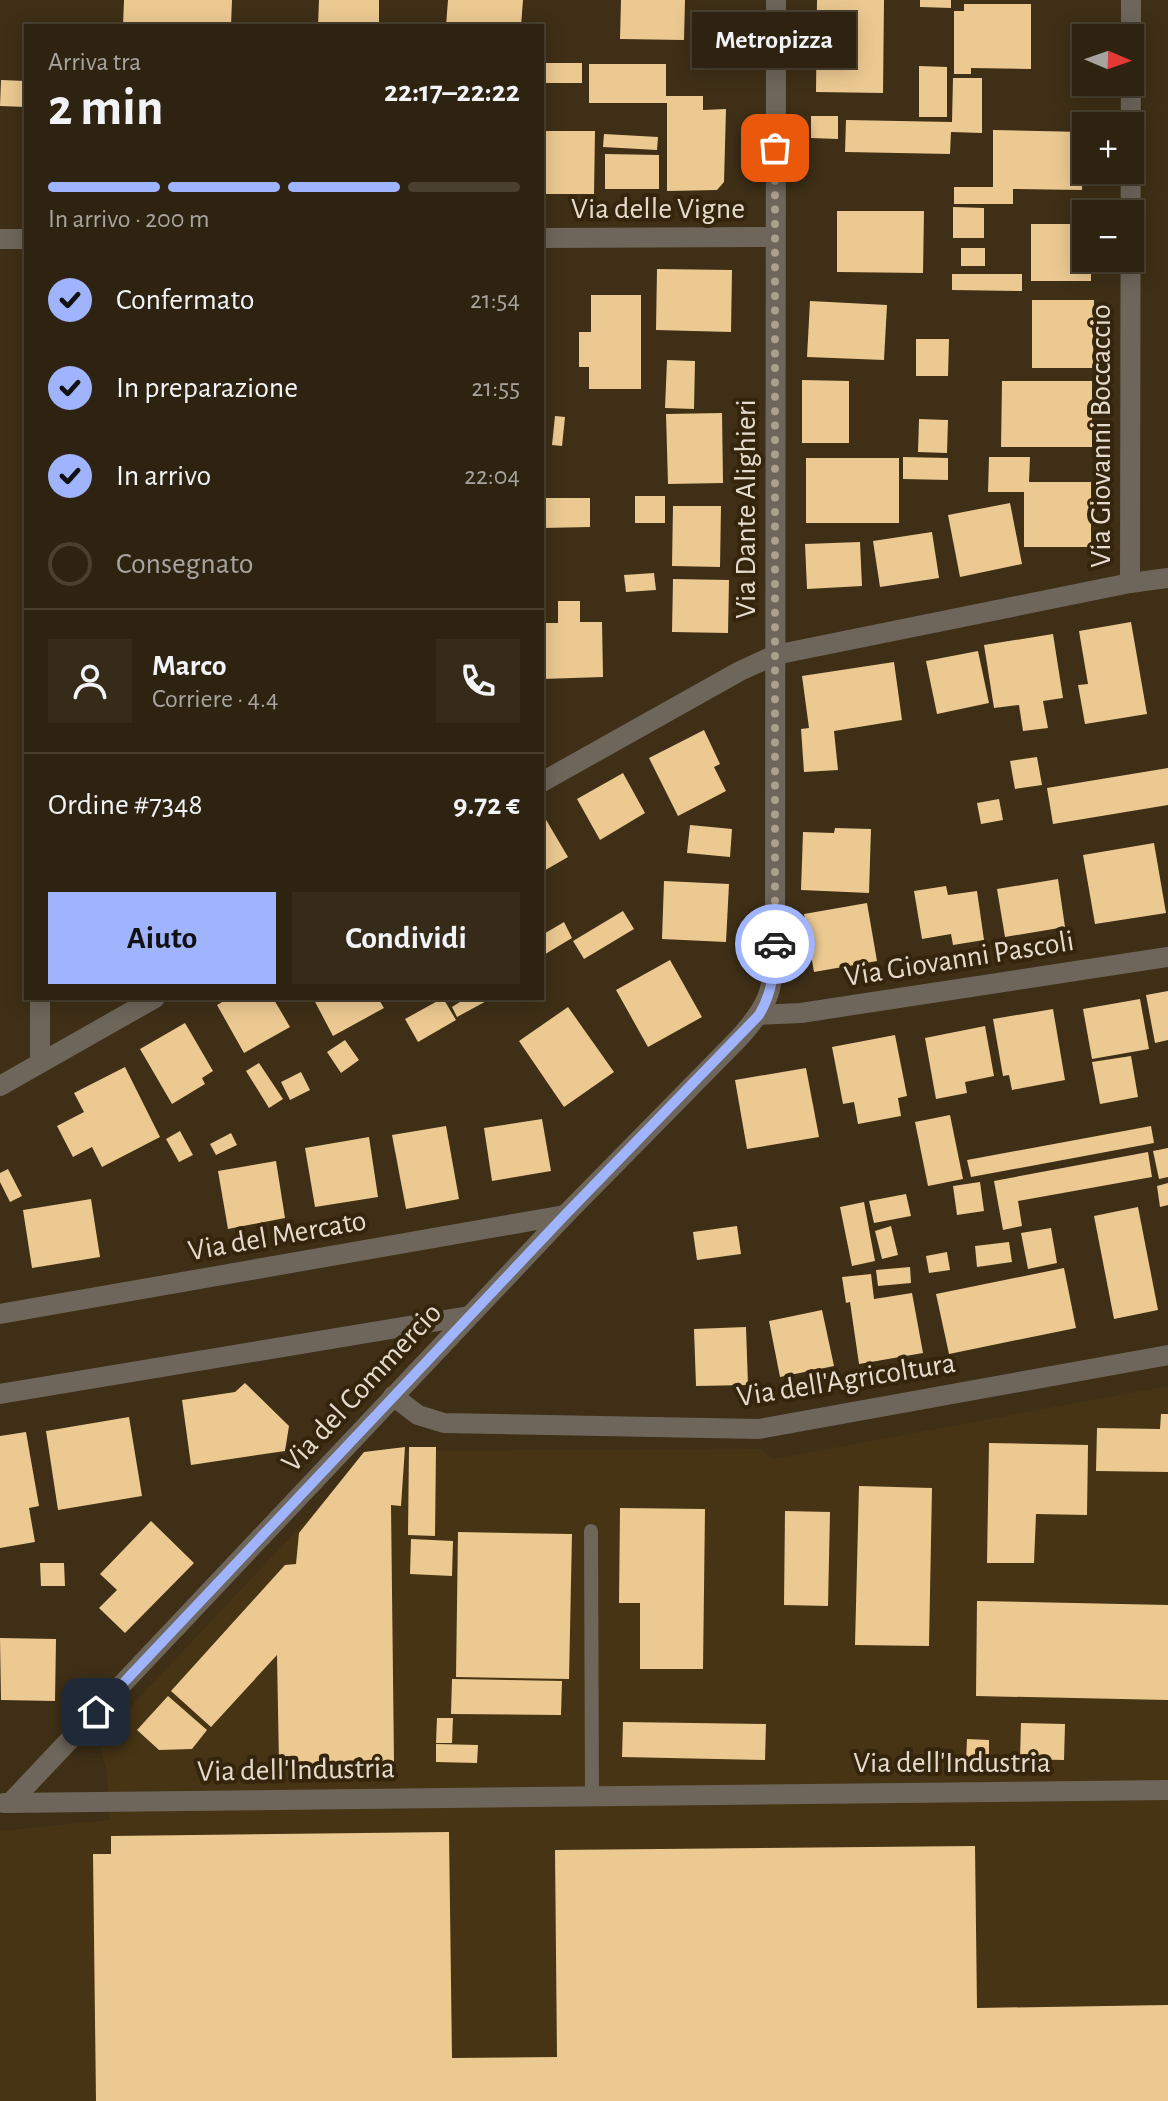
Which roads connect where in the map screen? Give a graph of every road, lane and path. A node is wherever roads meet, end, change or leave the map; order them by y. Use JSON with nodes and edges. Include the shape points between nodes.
{"nodes":[{"id":1,"x":776,"y":0,"type":"edge"},
{"id":2,"x":1131,"y":0,"type":"edge"},
{"id":3,"x":774,"y":237,"type":"junction"},
{"id":4,"x":544,"y":238,"type":"edge"},
{"id":5,"x":0,"y":239,"type":"edge"},
{"id":6,"x":24,"y":239,"type":"edge"},
{"id":7,"x":1168,"y":578,"type":"edge"},
{"id":8,"x":1130,"y":583,"type":"junction"},
{"id":9,"x":775,"y":655,"type":"junction"},
{"id":10,"x":544,"y":781,"type":"edge"},
{"id":11,"x":1168,"y":957,"type":"edge"},
{"id":12,"x":40,"y":1000,"type":"edge"},
{"id":13,"x":151,"y":1000,"type":"edge"},
{"id":14,"x":759,"y":1015,"type":"junction"},
{"id":15,"x":40,"y":1062,"type":"junction"},
{"id":16,"x":0,"y":1086,"type":"edge"},
{"id":17,"x":565,"y":1215,"type":"junction"},
{"id":18,"x":0,"y":1314,"type":"edge"},
{"id":19,"x":469,"y":1316,"type":"junction"},
{"id":20,"x":1168,"y":1355,"type":"edge"},
{"id":21,"x":0,"y":1394,"type":"edge"},
{"id":22,"x":393,"y":1396,"type":"junction"},
{"id":23,"x":591,"y":1531,"type":"dead end"},
{"id":24,"x":1168,"y":1790,"type":"edge"},
{"id":25,"x":592,"y":1794,"type":"junction"},
{"id":26,"x":5,"y":1802,"type":"edge"}],
"edges":[{"from":1,"to":3,"type":"street","name":"Via Dante Alighieri"},
{"from":2,"to":8,"type":"street","name":"Via Giovanni Boccaccio"},
{"from":3,"to":4,"type":"street","name":"Via delle Vigne"},
{"from":3,"to":9,"type":"street","name":"Via Dante Alighieri"},
{"from":5,"to":6,"type":"street"},
{"from":7,"to":8,"type":"street"},
{"from":8,"to":9,"type":"street"},
{"from":9,"to":10,"type":"street"},
{"from":9,"to":14,"type":"street","name":"Via Dante Alighieri","via":[[774,979]]},
{"from":11,"to":14,"type":"street","name":"Via Giovanni Pascoli"},
{"from":12,"to":15,"type":"street"},
{"from":13,"to":15,"type":"street"},
{"from":14,"to":17,"type":"street","name":"Via del Commercio"},
{"from":15,"to":16,"type":"street"},
{"from":17,"to":18,"type":"street","name":"Via del Mercato"},
{"from":17,"to":19,"type":"street","name":"Via del Commercio"},
{"from":19,"to":21,"type":"street"},
{"from":19,"to":22,"type":"street","name":"Via del Commercio"},
{"from":20,"to":22,"type":"street","name":"Via dell'Agricoltura","via":[[759,1429],[444,1423],[418,1415]]},
{"from":22,"to":26,"type":"street","name":"Via del Commercio"},
{"from":23,"to":25,"type":"lane"},
{"from":24,"to":25,"type":"street","name":"Via dell'Industria"},
{"from":25,"to":26,"type":"street","name":"Via dell'Industria"}]}
